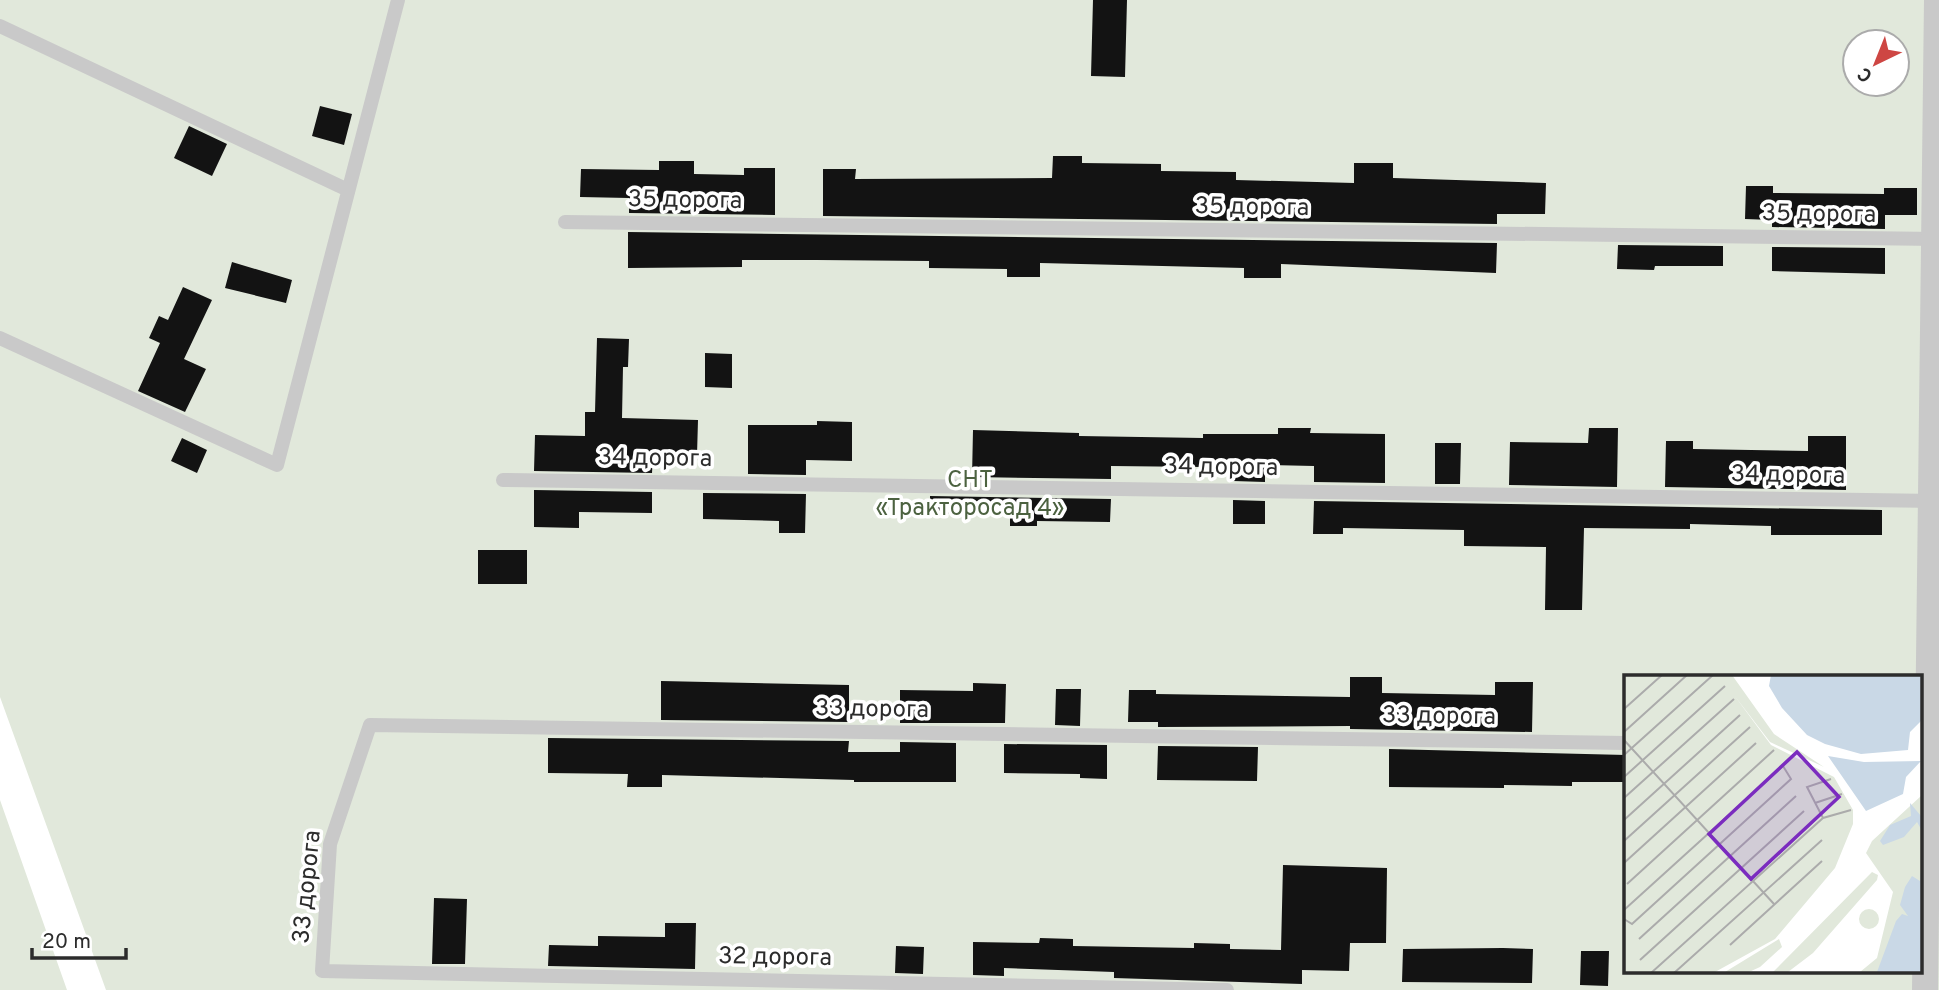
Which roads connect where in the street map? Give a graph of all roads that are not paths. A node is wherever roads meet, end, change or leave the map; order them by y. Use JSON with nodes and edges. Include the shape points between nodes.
{"nodes":[{"id":1,"x":398,"y":0,"type":"edge"},
{"id":2,"x":1937,"y":0,"type":"edge"},
{"id":3,"x":0,"y":26,"type":"edge"},
{"id":4,"x":348,"y":190,"type":"junction"},
{"id":5,"x":565,"y":222,"type":"dead end"},
{"id":6,"x":1936,"y":239,"type":"edge"},
{"id":7,"x":0,"y":338,"type":"edge"},
{"id":8,"x":503,"y":480,"type":"dead end"},
{"id":9,"x":1935,"y":501,"type":"edge"},
{"id":10,"x":1624,"y":743,"type":"edge"},
{"id":11,"x":1929,"y":747,"type":"edge"},
{"id":12,"x":322,"y":971,"type":"joint"},
{"id":13,"x":1227,"y":990,"type":"edge"},
{"id":14,"x":1925,"y":990,"type":"edge"}],
"edges":[{"from":1,"to":4,"type":"lane"},
{"from":2,"to":6,"type":"street"},
{"from":3,"to":4,"type":"lane"},
{"from":4,"to":7,"type":"lane","via":[[277,465]]},
{"from":5,"to":6,"type":"lane","name":"35 дорога"},
{"from":6,"to":9,"type":"street"},
{"from":8,"to":9,"type":"lane","name":"34 дорога"},
{"from":9,"to":11,"type":"street"},
{"from":10,"to":12,"type":"lane","name":"33 дорога","via":[[370,725],[330,844]]},
{"from":11,"to":14,"type":"street"},
{"from":12,"to":13,"type":"lane","name":"32 дорога"}]}
